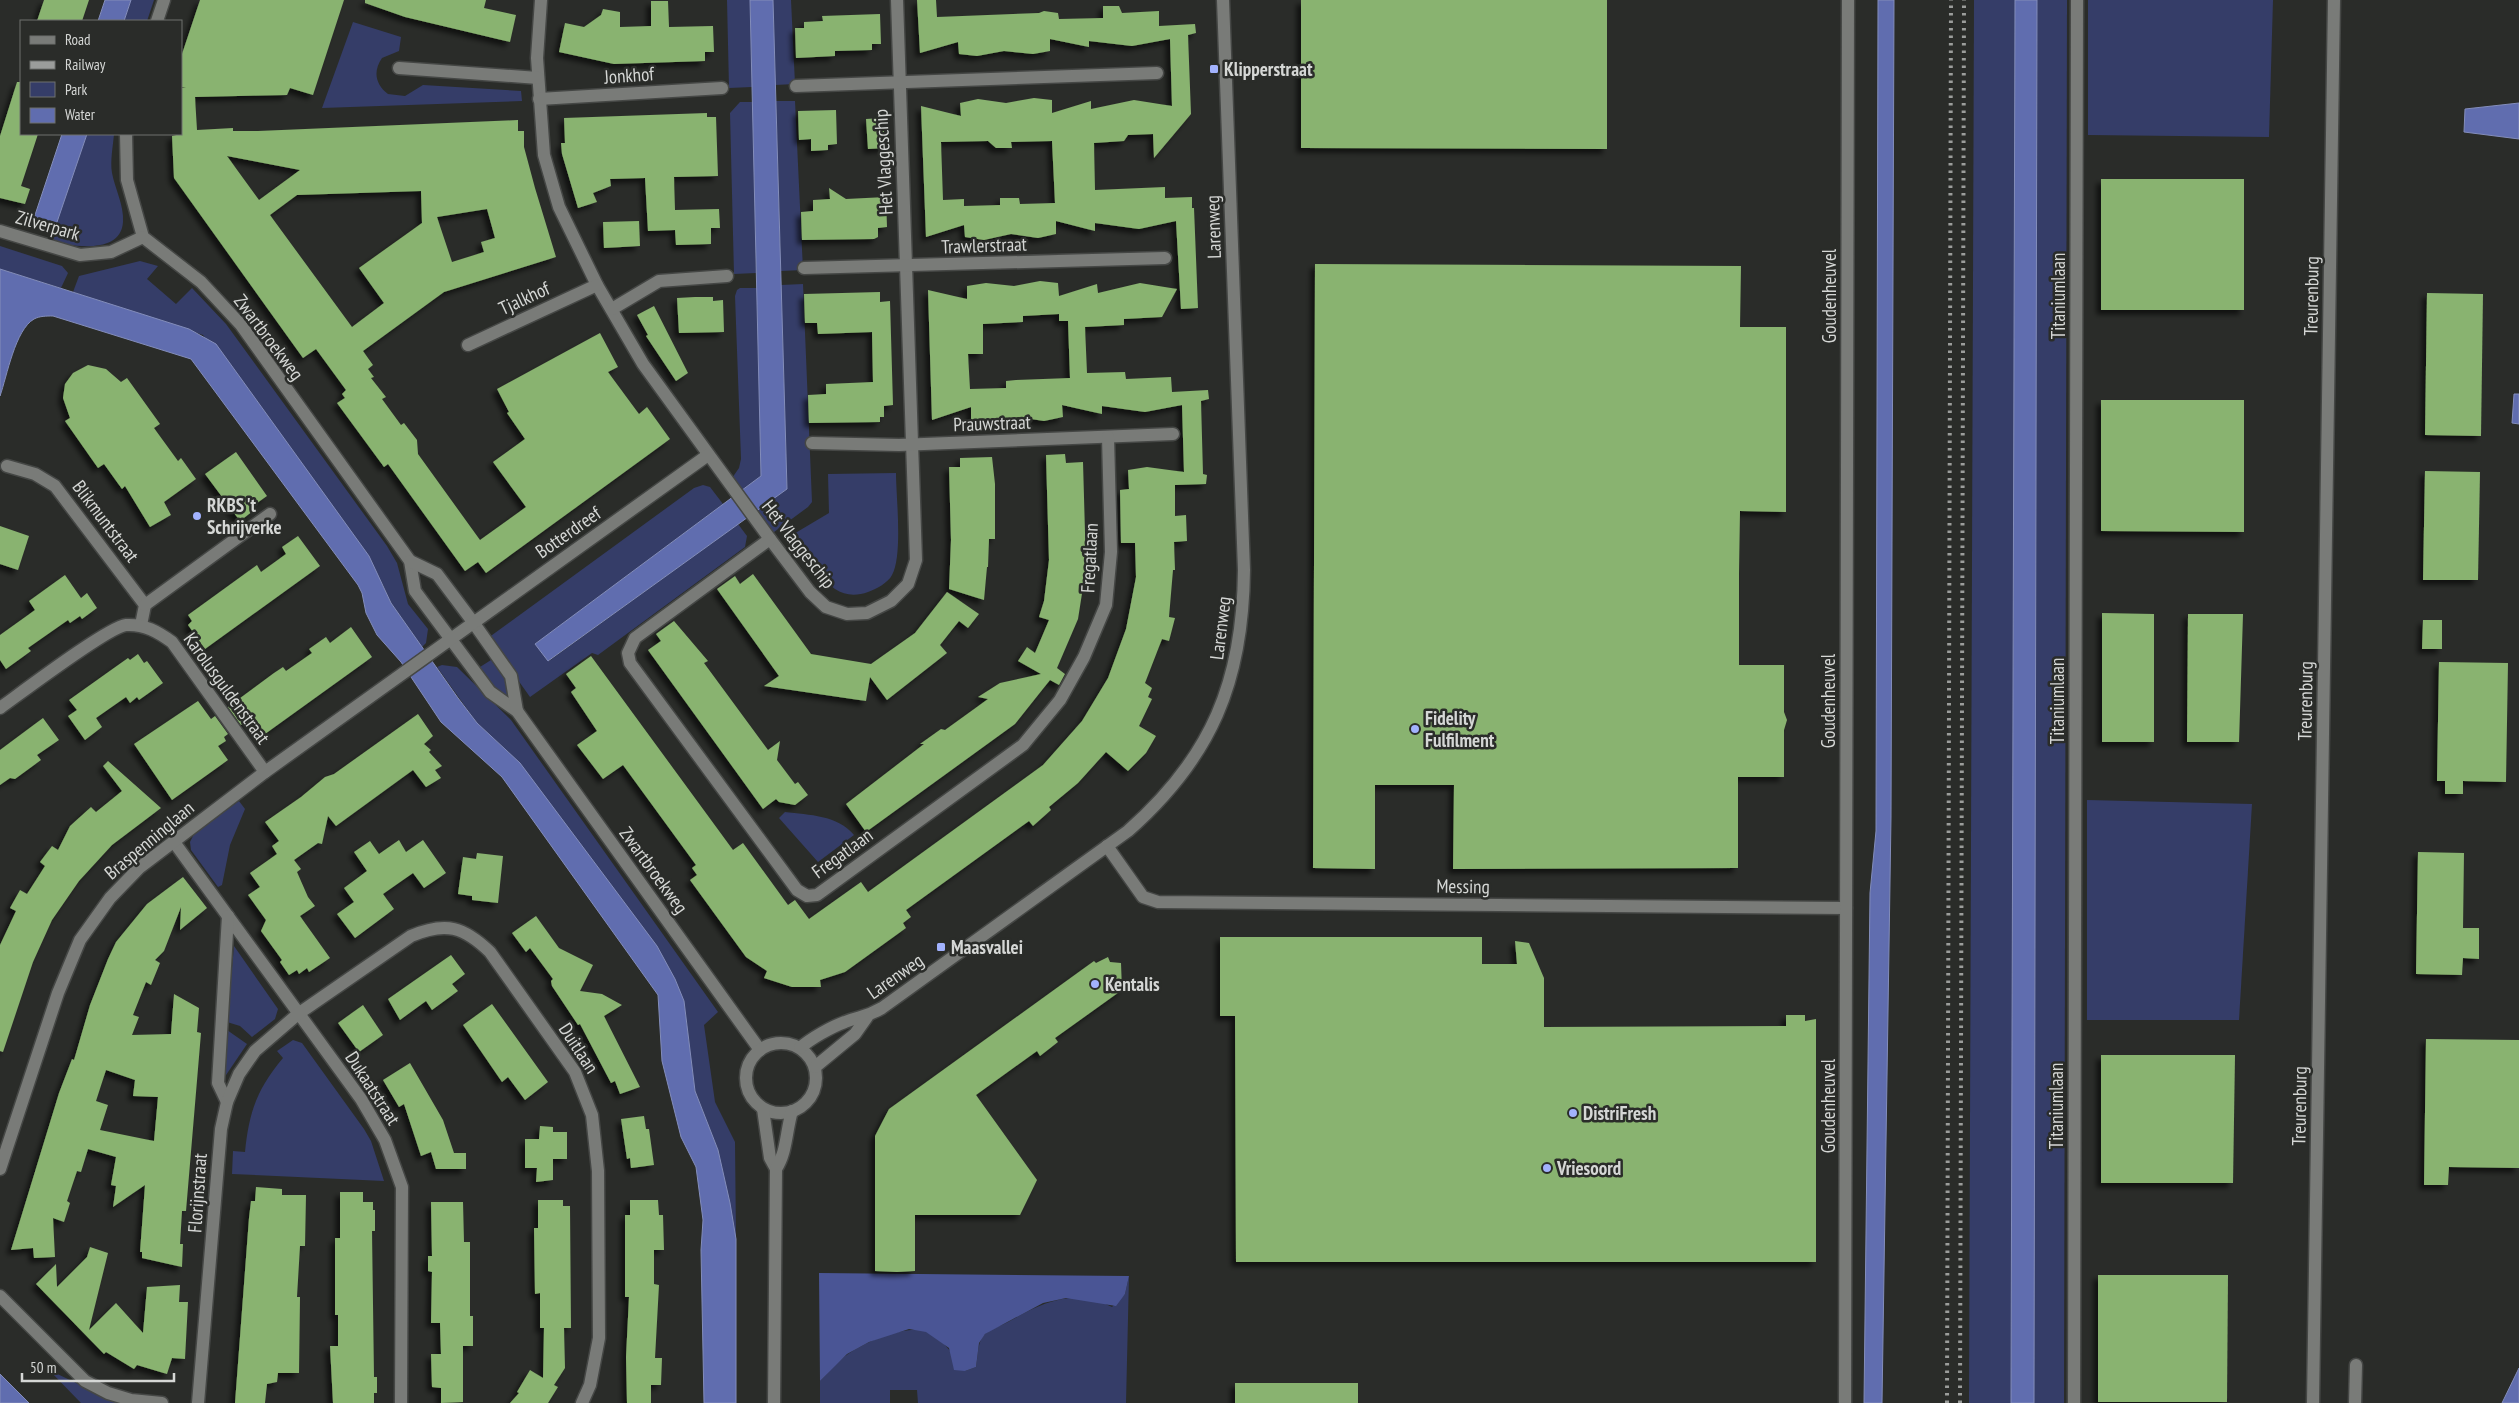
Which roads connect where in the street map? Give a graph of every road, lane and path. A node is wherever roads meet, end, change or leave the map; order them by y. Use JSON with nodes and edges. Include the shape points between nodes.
{"nodes":[{"id":1,"x":164,"y":0,"type":"edge"},
{"id":2,"x":541,"y":0,"type":"edge"},
{"id":3,"x":897,"y":0,"type":"edge"},
{"id":4,"x":1223,"y":0,"type":"edge"},
{"id":5,"x":1848,"y":0,"type":"edge"},
{"id":6,"x":2077,"y":0,"type":"edge"},
{"id":7,"x":2334,"y":0,"type":"edge"},
{"id":8,"x":157,"y":20,"type":"edge"},
{"id":9,"x":399,"y":68,"type":"dead end"},
{"id":10,"x":1156,"y":72,"type":"dead end"},
{"id":11,"x":538,"y":78,"type":"junction"},
{"id":12,"x":898,"y":82,"type":"junction"},
{"id":13,"x":796,"y":86,"type":"dead end"},
{"id":14,"x":722,"y":88,"type":"dead end"},
{"id":15,"x":539,"y":99,"type":"junction"},
{"id":16,"x":126,"y":135,"type":"edge"},
{"id":17,"x":0,"y":231,"type":"edge"},
{"id":18,"x":143,"y":237,"type":"junction"},
{"id":19,"x":1165,"y":258,"type":"dead end"},
{"id":20,"x":907,"y":266,"type":"junction"},
{"id":21,"x":804,"y":268,"type":"dead end"},
{"id":22,"x":727,"y":276,"type":"dead end"},
{"id":23,"x":597,"y":285,"type":"junction"},
{"id":24,"x":612,"y":309,"type":"junction"},
{"id":25,"x":468,"y":345,"type":"dead end"},
{"id":26,"x":1174,"y":434,"type":"dead end"},
{"id":27,"x":1108,"y":437,"type":"junction"},
{"id":28,"x":812,"y":443,"type":"dead end"},
{"id":29,"x":912,"y":445,"type":"junction"},
{"id":30,"x":708,"y":455,"type":"junction"},
{"id":31,"x":7,"y":466,"type":"dead end"},
{"id":32,"x":270,"y":514,"type":"dead end"},
{"id":33,"x":770,"y":539,"type":"junction"},
{"id":34,"x":410,"y":561,"type":"junction"},
{"id":35,"x":145,"y":605,"type":"junction"},
{"id":36,"x":473,"y":622,"type":"junction"},
{"id":37,"x":141,"y":625,"type":"junction"},
{"id":38,"x":450,"y":639,"type":"junction"},
{"id":39,"x":0,"y":708,"type":"edge"},
{"id":40,"x":517,"y":711,"type":"junction"},
{"id":41,"x":265,"y":772,"type":"junction"},
{"id":42,"x":174,"y":842,"type":"junction"},
{"id":43,"x":1107,"y":846,"type":"junction"},
{"id":44,"x":1846,"y":908,"type":"junction"},
{"id":45,"x":228,"y":916,"type":"junction"},
{"id":46,"x":298,"y":1014,"type":"junction"},
{"id":47,"x":867,"y":1017,"type":"junction"},
{"id":48,"x":800,"y":1048,"type":"junction"},
{"id":49,"x":760,"y":1050,"type":"junction"},
{"id":50,"x":815,"y":1066,"type":"junction"},
{"id":51,"x":227,"y":1102,"type":"junction"},
{"id":52,"x":763,"y":1109,"type":"junction"},
{"id":53,"x":792,"y":1112,"type":"junction"},
{"id":54,"x":776,"y":1169,"type":"junction"},
{"id":55,"x":0,"y":1170,"type":"edge"},
{"id":56,"x":0,"y":1296,"type":"edge"},
{"id":57,"x":2356,"y":1365,"type":"dead end"},
{"id":58,"x":162,"y":1403,"type":"edge"},
{"id":59,"x":198,"y":1403,"type":"edge"},
{"id":60,"x":401,"y":1403,"type":"edge"},
{"id":61,"x":582,"y":1403,"type":"edge"},
{"id":62,"x":774,"y":1403,"type":"edge"},
{"id":63,"x":1845,"y":1403,"type":"edge"},
{"id":64,"x":2074,"y":1403,"type":"edge"},
{"id":65,"x":2313,"y":1403,"type":"edge"},
{"id":66,"x":2356,"y":1403,"type":"edge"}],
"edges":[{"from":1,"to":8,"type":"street"},
{"from":2,"to":11,"type":"street","name":"Het Vlaggeschip"},
{"from":3,"to":12,"type":"street","name":"Het Vlaggeschip"},
{"from":4,"to":43,"type":"street","name":"Larenweg","via":[[1244,570],[1241,635],[1219,712],[1197,753],[1165,796]]},
{"from":5,"to":44,"type":"street","name":"Goudenheuvel"},
{"from":6,"to":64,"type":"street","name":"Titaniumlaan"},
{"from":7,"to":65,"type":"street","name":"Treurenburg"},
{"from":9,"to":11,"type":"street"},
{"from":10,"to":12,"type":"street"},
{"from":11,"to":15,"type":"street","name":"Het Vlaggeschip"},
{"from":12,"to":13,"type":"street"},
{"from":12,"to":20,"type":"street","name":"Het Vlaggeschip"},
{"from":14,"to":15,"type":"street","name":"Jonkhof"},
{"from":15,"to":23,"type":"street","name":"Het Vlaggeschip","via":[[544,154],[559,206]]},
{"from":16,"to":18,"type":"street","via":[[127,180]]},
{"from":17,"to":18,"type":"street","name":"Zilverpark","via":[[80,255],[111,252]]},
{"from":18,"to":34,"type":"street","name":"Zwartbroekweg","via":[[201,282],[241,325]]},
{"from":19,"to":20,"type":"street","name":"Trawlerstraat"},
{"from":20,"to":21,"type":"street","name":"Trawlerstraat"},
{"from":20,"to":29,"type":"street","name":"Het Vlaggeschip"},
{"from":22,"to":24,"type":"street","via":[[659,281]]},
{"from":23,"to":24,"type":"street","name":"Het Vlaggeschip"},
{"from":23,"to":25,"type":"street","name":"Tjalkhof"},
{"from":24,"to":30,"type":"street","name":"Het Vlaggeschip","via":[[643,364]]},
{"from":26,"to":27,"type":"street","name":"Prauwstraat"},
{"from":27,"to":29,"type":"street","name":"Prauwstraat"},
{"from":27,"to":33,"type":"street","name":"Fregatlaan","via":[[1111,552],[1106,605],[1084,657],[1060,700],[1023,745],[816,895],[807,896],[797,890],[630,663],[628,653],[635,638]]},
{"from":28,"to":29,"type":"street","name":"Prauwstraat"},
{"from":29,"to":33,"type":"street","name":"Het Vlaggeschip","via":[[916,560],[908,584],[891,601],[867,613],[847,614],[826,607],[810,592]]},
{"from":30,"to":33,"type":"street","name":"Het Vlaggeschip"},
{"from":30,"to":36,"type":"street","name":"Botterdreef"},
{"from":31,"to":35,"type":"street","name":"Blikmuntstraat","via":[[35,474],[55,486]]},
{"from":32,"to":35,"type":"street"},
{"from":34,"to":36,"type":"street","name":"Zwartbroekweg","via":[[437,574]]},
{"from":34,"to":38,"type":"street","name":"Zwartbroekweg","via":[[415,591]]},
{"from":35,"to":37,"type":"street"},
{"from":36,"to":38,"type":"street","name":"Botterdreef"},
{"from":36,"to":40,"type":"street","name":"Zwartbroekweg","via":[[511,676]]},
{"from":37,"to":39,"type":"street","via":[[124,625],[103,636]]},
{"from":37,"to":41,"type":"street","name":"Karolusguldenstraat","via":[[172,642]]},
{"from":38,"to":40,"type":"street","name":"Zwartbroekweg","via":[[490,692]]},
{"from":38,"to":41,"type":"street","name":"Braspenninglaan"},
{"from":40,"to":49,"type":"street","name":"Zwartbroekweg"},
{"from":41,"to":42,"type":"street","name":"Braspenninglaan"},
{"from":42,"to":45,"type":"street","name":"Dukaatstraat"},
{"from":42,"to":55,"type":"street","name":"Braspenninglaan","via":[[139,868],[110,898],[80,940],[58,993]]},
{"from":43,"to":44,"type":"street","name":"Messing","via":[[1143,897],[1158,902]]},
{"from":43,"to":47,"type":"street","name":"Larenweg"},
{"from":44,"to":63,"type":"street","name":"Goudenheuvel"},
{"from":45,"to":46,"type":"street","name":"Dukaatstraat"},
{"from":45,"to":51,"type":"street","via":[[218,1083]]},
{"from":46,"to":51,"type":"street","name":"Florijnstraat","via":[[254,1051]]},
{"from":46,"to":60,"type":"street","name":"Dukaatstraat","via":[[366,1107],[385,1140],[402,1187]]},
{"from":46,"to":61,"type":"street","name":"Duitlaan","via":[[411,936],[431,928],[463,932],[474,937],[490,952],[575,1072],[592,1114],[598,1170],[599,1338],[590,1386]]},
{"from":47,"to":48,"type":"street","name":"Larenweg","via":[[845,1022]]},
{"from":47,"to":50,"type":"street","via":[[855,1034]]},
{"from":48,"to":49,"type":"street","via":[[780,1042]]},
{"from":48,"to":50,"type":"street"},
{"from":49,"to":52,"type":"street","via":[[751,1060],[746,1074],[747,1088]]},
{"from":50,"to":53,"type":"street","via":[[817,1080],[813,1094]]},
{"from":51,"to":59,"type":"street","name":"Florijnstraat","via":[[221,1129]]},
{"from":52,"to":53,"type":"street","via":[[778,1114]]},
{"from":52,"to":54,"type":"street","via":[[770,1158]]},
{"from":53,"to":54,"type":"street","via":[[786,1130],[783,1159]]},
{"from":54,"to":62,"type":"street"},
{"from":56,"to":58,"type":"street","via":[[86,1382],[131,1400]]},
{"from":57,"to":66,"type":"street"}]}
